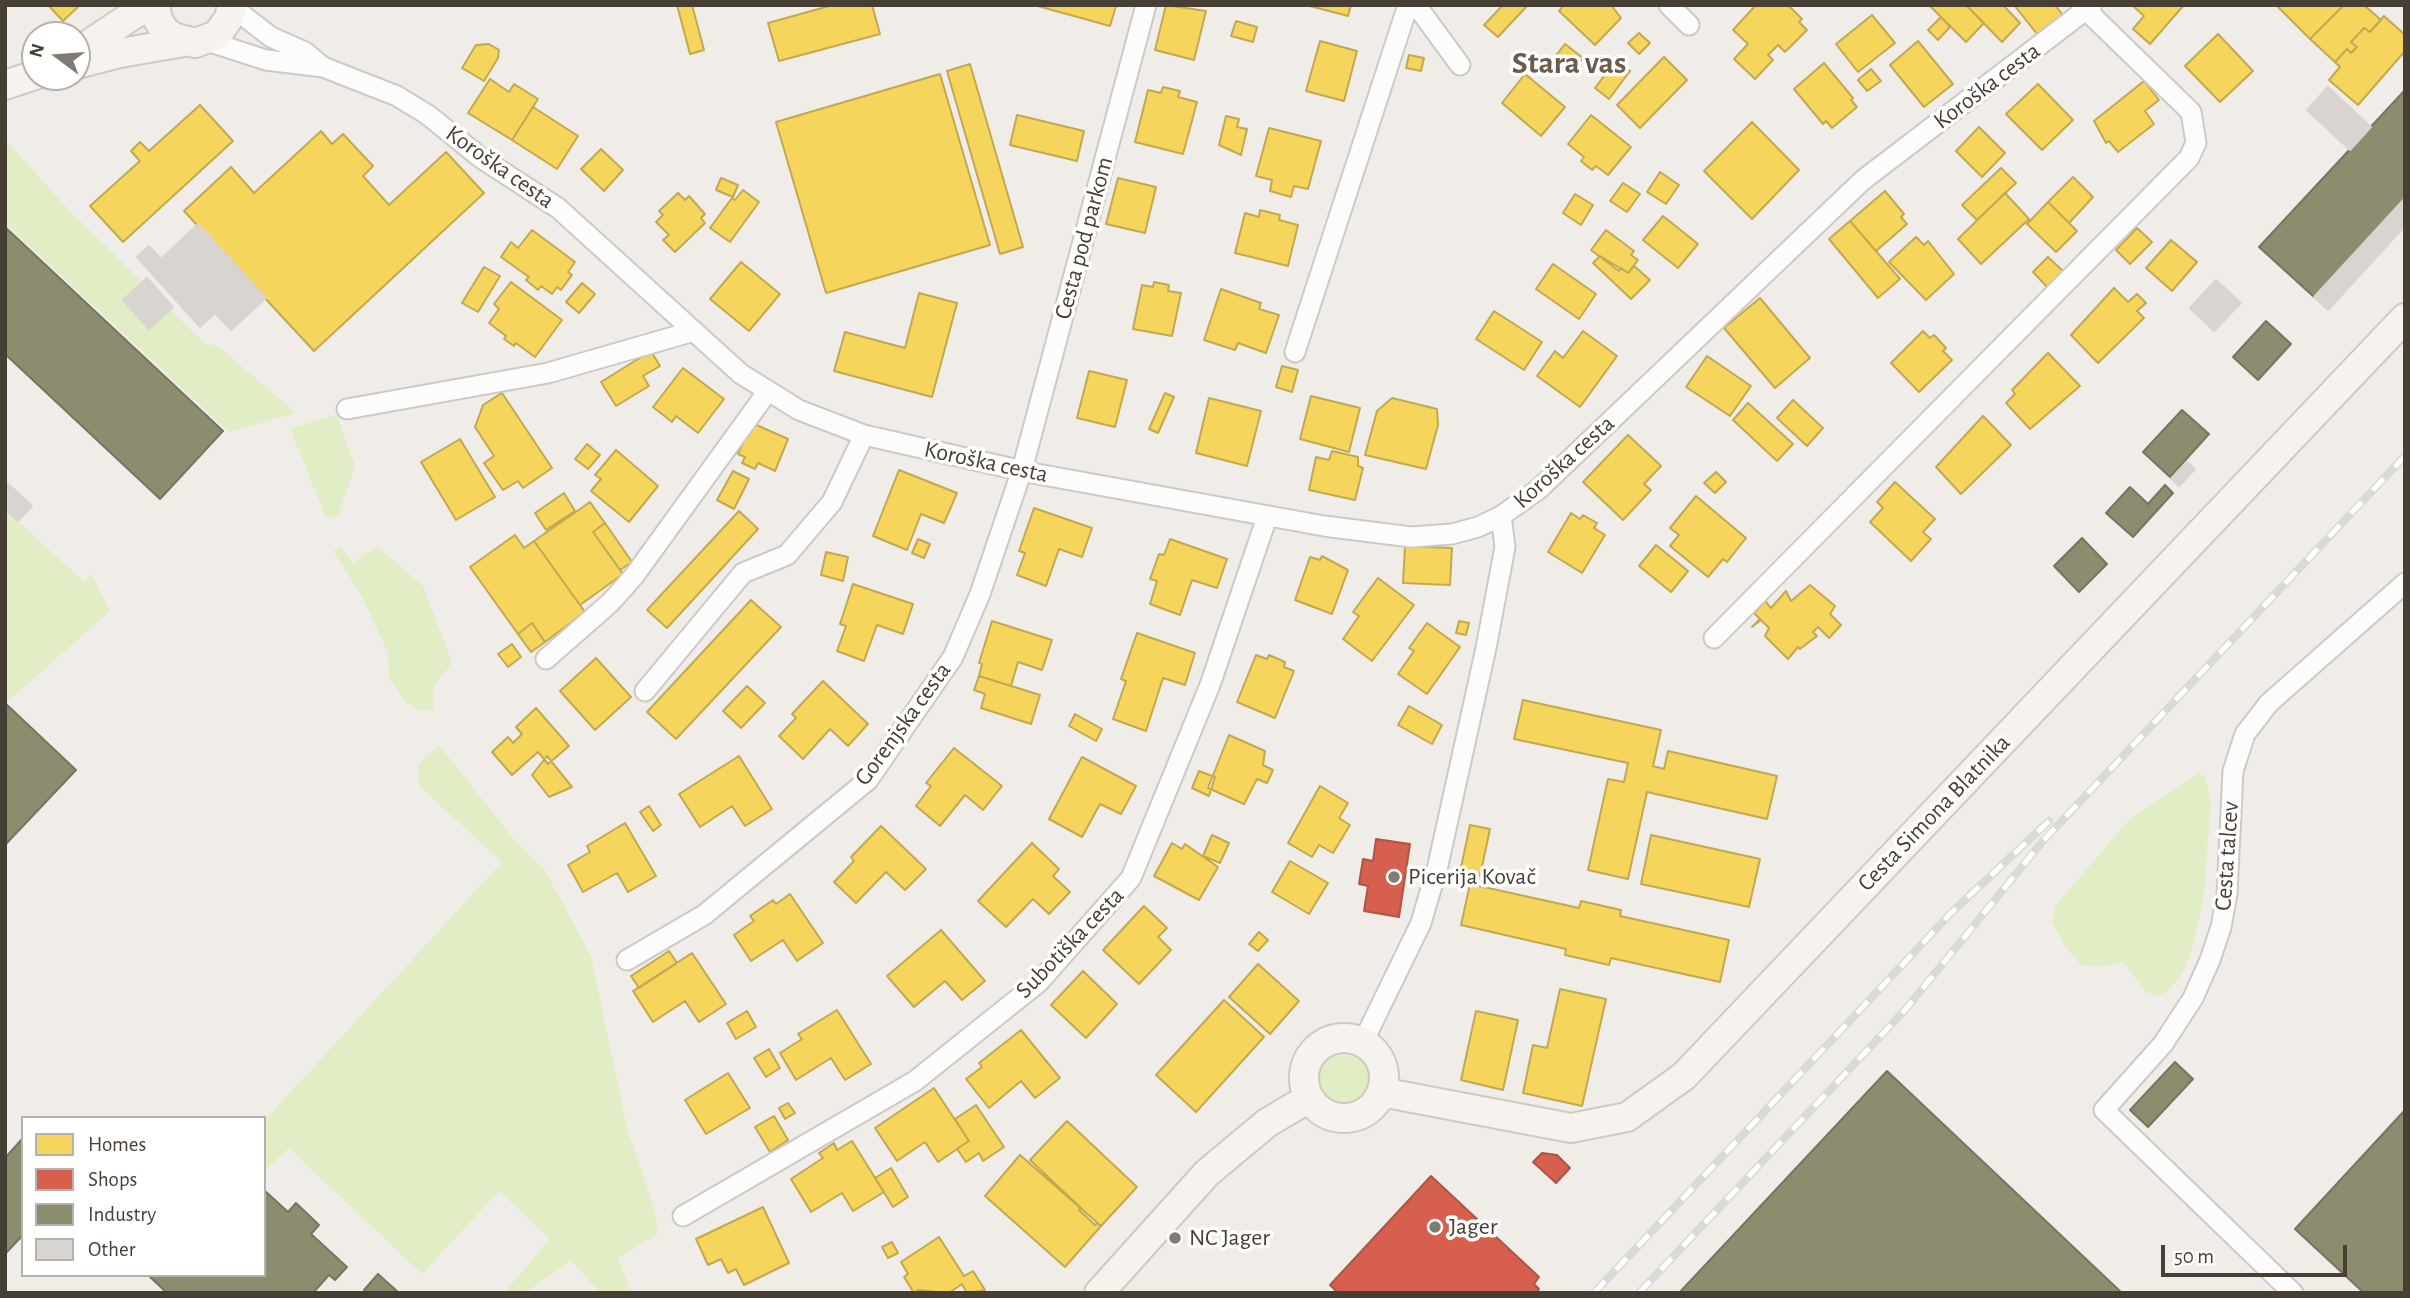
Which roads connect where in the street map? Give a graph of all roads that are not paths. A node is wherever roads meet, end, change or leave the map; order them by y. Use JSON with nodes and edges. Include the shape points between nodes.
{"nodes":[{"id":1,"x":148,"y":5,"type":"edge"},
{"id":2,"x":155,"y":5,"type":"edge"},
{"id":3,"x":1146,"y":5,"type":"edge"},
{"id":4,"x":1408,"y":5,"type":"edge"},
{"id":5,"x":1416,"y":5,"type":"edge"},
{"id":6,"x":1669,"y":5,"type":"edge"},
{"id":7,"x":232,"y":6,"type":"edge"},
{"id":8,"x":2087,"y":7,"type":"edge"},
{"id":9,"x":1689,"y":25,"type":"dead end"},
{"id":10,"x":195,"y":41,"type":"junction"},
{"id":11,"x":91,"y":43,"type":"edge"},
{"id":12,"x":91,"y":60,"type":"edge"},
{"id":13,"x":1460,"y":65,"type":"dead end"},
{"id":14,"x":323,"y":66,"type":"junction"},
{"id":15,"x":2405,"y":318,"type":"edge"},
{"id":16,"x":694,"y":331,"type":"junction"},
{"id":17,"x":1295,"y":352,"type":"dead end"},
{"id":18,"x":768,"y":391,"type":"junction"},
{"id":19,"x":347,"y":409,"type":"dead end"},
{"id":20,"x":864,"y":435,"type":"junction"},
{"id":21,"x":1021,"y":470,"type":"junction"},
{"id":22,"x":1501,"y":516,"type":"junction"},
{"id":23,"x":1267,"y":517,"type":"junction"},
{"id":24,"x":2405,"y":583,"type":"edge"},
{"id":25,"x":1714,"y":638,"type":"dead end"},
{"id":26,"x":546,"y":659,"type":"dead end"},
{"id":27,"x":645,"y":691,"type":"dead end"},
{"id":28,"x":627,"y":960,"type":"dead end"},
{"id":29,"x":1363,"y":1042,"type":"junction"},
{"id":30,"x":1381,"y":1092,"type":"junction"},
{"id":31,"x":1309,"y":1098,"type":"junction"},
{"id":32,"x":683,"y":1216,"type":"dead end"},
{"id":33,"x":1099,"y":1293,"type":"edge"},
{"id":34,"x":2292,"y":1293,"type":"edge"}],
"edges":[{"from":1,"to":11,"type":"street"},
{"from":2,"to":10,"type":"street","via":[[164,30]]},
{"from":3,"to":21,"type":"street","name":"Cesta pod parkom"},
{"from":4,"to":17,"type":"street"},
{"from":5,"to":13,"type":"street"},
{"from":6,"to":9,"type":"street"},
{"from":7,"to":10,"type":"street","via":[[225,27]]},
{"from":7,"to":14,"type":"street","via":[[271,37]]},
{"from":8,"to":22,"type":"street","name":"Koroška cesta","via":[[1863,180],[1539,489]]},
{"from":8,"to":25,"type":"street","name":"Koroška cesta","via":[[2191,112],[2196,143],[2189,159]]},
{"from":10,"to":12,"type":"street"},
{"from":10,"to":14,"type":"street","via":[[266,60]]},
{"from":14,"to":16,"type":"street","name":"Koroška cesta","via":[[397,96],[558,208]]},
{"from":15,"to":30,"type":"street","name":"Cesta Simona Blatnika","via":[[1684,1076],[1627,1117],[1571,1128]]},
{"from":16,"to":18,"type":"street","name":"Koroška cesta","via":[[741,374]]},
{"from":16,"to":19,"type":"street","via":[[548,373]]},
{"from":18,"to":20,"type":"street","name":"Koroška cesta","via":[[799,411]]},
{"from":18,"to":26,"type":"street","via":[[634,576],[611,603]]},
{"from":20,"to":21,"type":"street","name":"Koroška cesta"},
{"from":20,"to":27,"type":"street","via":[[832,502],[787,555],[743,573]]},
{"from":21,"to":23,"type":"street","name":"Koroška cesta"},
{"from":21,"to":28,"type":"street","name":"Gorenjska cesta","via":[[980,594],[953,657],[868,780],[704,915]]},
{"from":22,"to":23,"type":"street","name":"Koroška cesta","via":[[1452,534],[1411,537]]},
{"from":22,"to":29,"type":"street","via":[[1505,547],[1438,865],[1421,923]]},
{"from":23,"to":32,"type":"street","name":"Subotiška cesta","via":[[1210,685],[1131,878],[1039,982],[915,1081]]},
{"from":24,"to":34,"type":"street","name":"Cesta talcev","via":[[2269,703],[2245,734],[2233,771],[2227,894],[2210,960],[2193,998],[2163,1044],[2104,1110]]},
{"from":29,"to":30,"type":"street","via":[[1381,1063]]},
{"from":29,"to":31,"type":"street","via":[[1338,1039],[1315,1050],[1306,1064],[1303,1082]]},
{"from":30,"to":31,"type":"street","via":[[1374,1105],[1347,1118],[1319,1110]]},
{"from":31,"to":33,"type":"street","via":[[1267,1123],[1207,1173]]}]}
